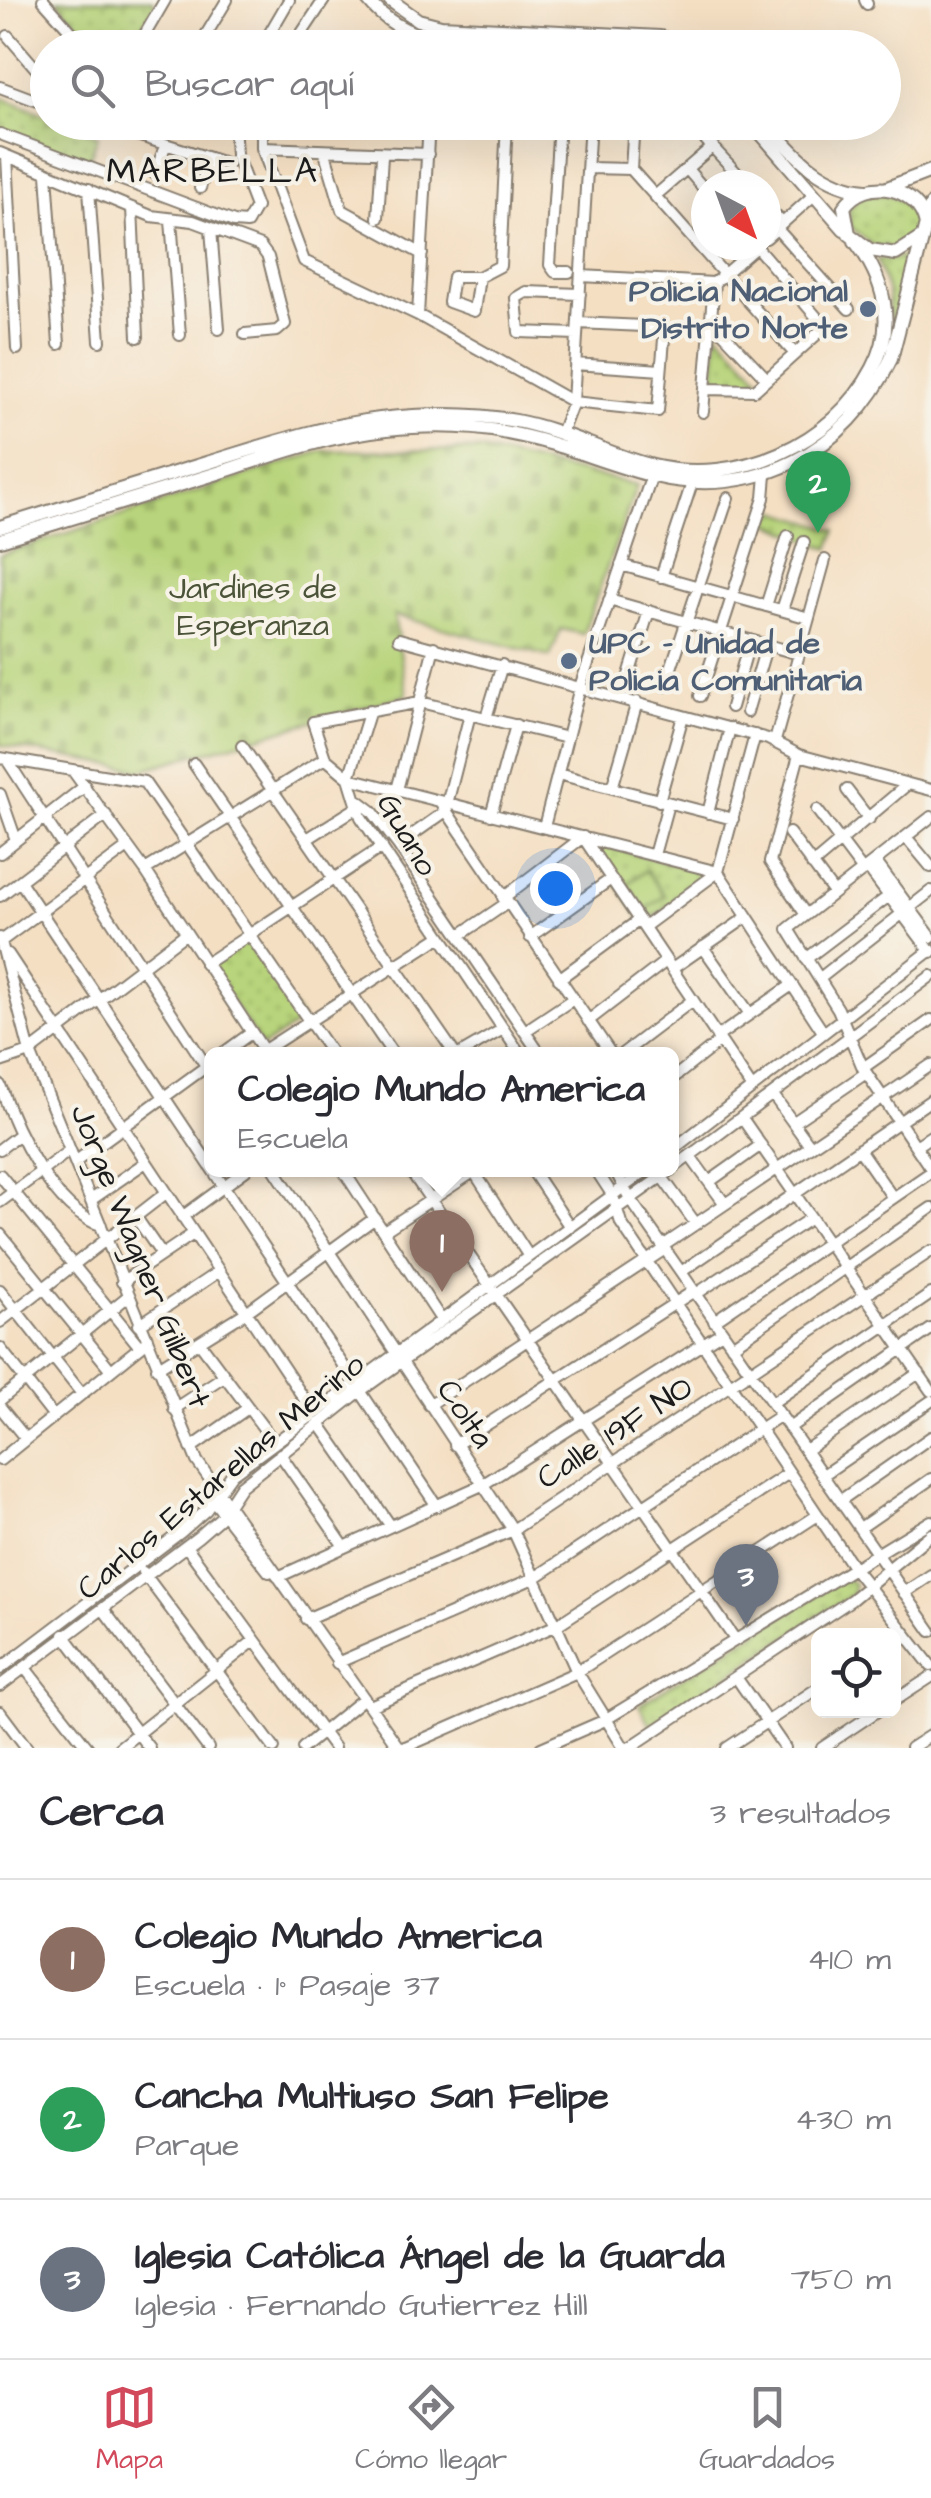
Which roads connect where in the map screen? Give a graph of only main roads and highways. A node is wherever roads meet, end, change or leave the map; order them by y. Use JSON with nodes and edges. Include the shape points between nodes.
{"nodes":[{"id":1,"x":368,"y":0,"type":"edge"},
{"id":2,"x":390,"y":0,"type":"edge"},
{"id":3,"x":403,"y":30,"type":"edge"},
{"id":4,"x":520,"y":30,"type":"edge"},
{"id":5,"x":767,"y":140,"type":"edge"},
{"id":6,"x":784,"y":140,"type":"edge"},
{"id":7,"x":931,"y":171,"type":"edge"},
{"id":8,"x":886,"y":189,"type":"junction"},
{"id":9,"x":870,"y":190,"type":"junction"},
{"id":10,"x":931,"y":205,"type":"edge"},
{"id":11,"x":925,"y":231,"type":"junction"},
{"id":12,"x":852,"y":238,"type":"junction"},
{"id":13,"x":0,"y":527,"type":"edge"},
{"id":14,"x":0,"y":540,"type":"edge"}],
"edges":[{"from":1,"to":3,"type":"main road"},
{"from":2,"to":4,"type":"main road","via":[[440,26]]},
{"from":5,"to":12,"type":"main road"},
{"from":6,"to":9,"type":"main road","via":[[813,170]]},
{"from":7,"to":8,"type":"main road"},
{"from":8,"to":9,"type":"main road"},
{"from":8,"to":11,"type":"main road","via":[[914,201]]},
{"from":9,"to":12,"type":"main road","via":[[844,206]]},
{"from":10,"to":11,"type":"main road"},
{"from":11,"to":12,"type":"main road","via":[[896,254],[880,254]]},
{"from":11,"to":14,"type":"main road","via":[[891,359],[871,397],[831,438],[766,474],[692,483],[509,432],[386,429],[301,446]]},
{"from":12,"to":13,"type":"main road","via":[[880,280],[883,342],[854,396],[802,441],[758,462],[698,471],[654,466],[561,433],[462,416],[352,423]]}]}
